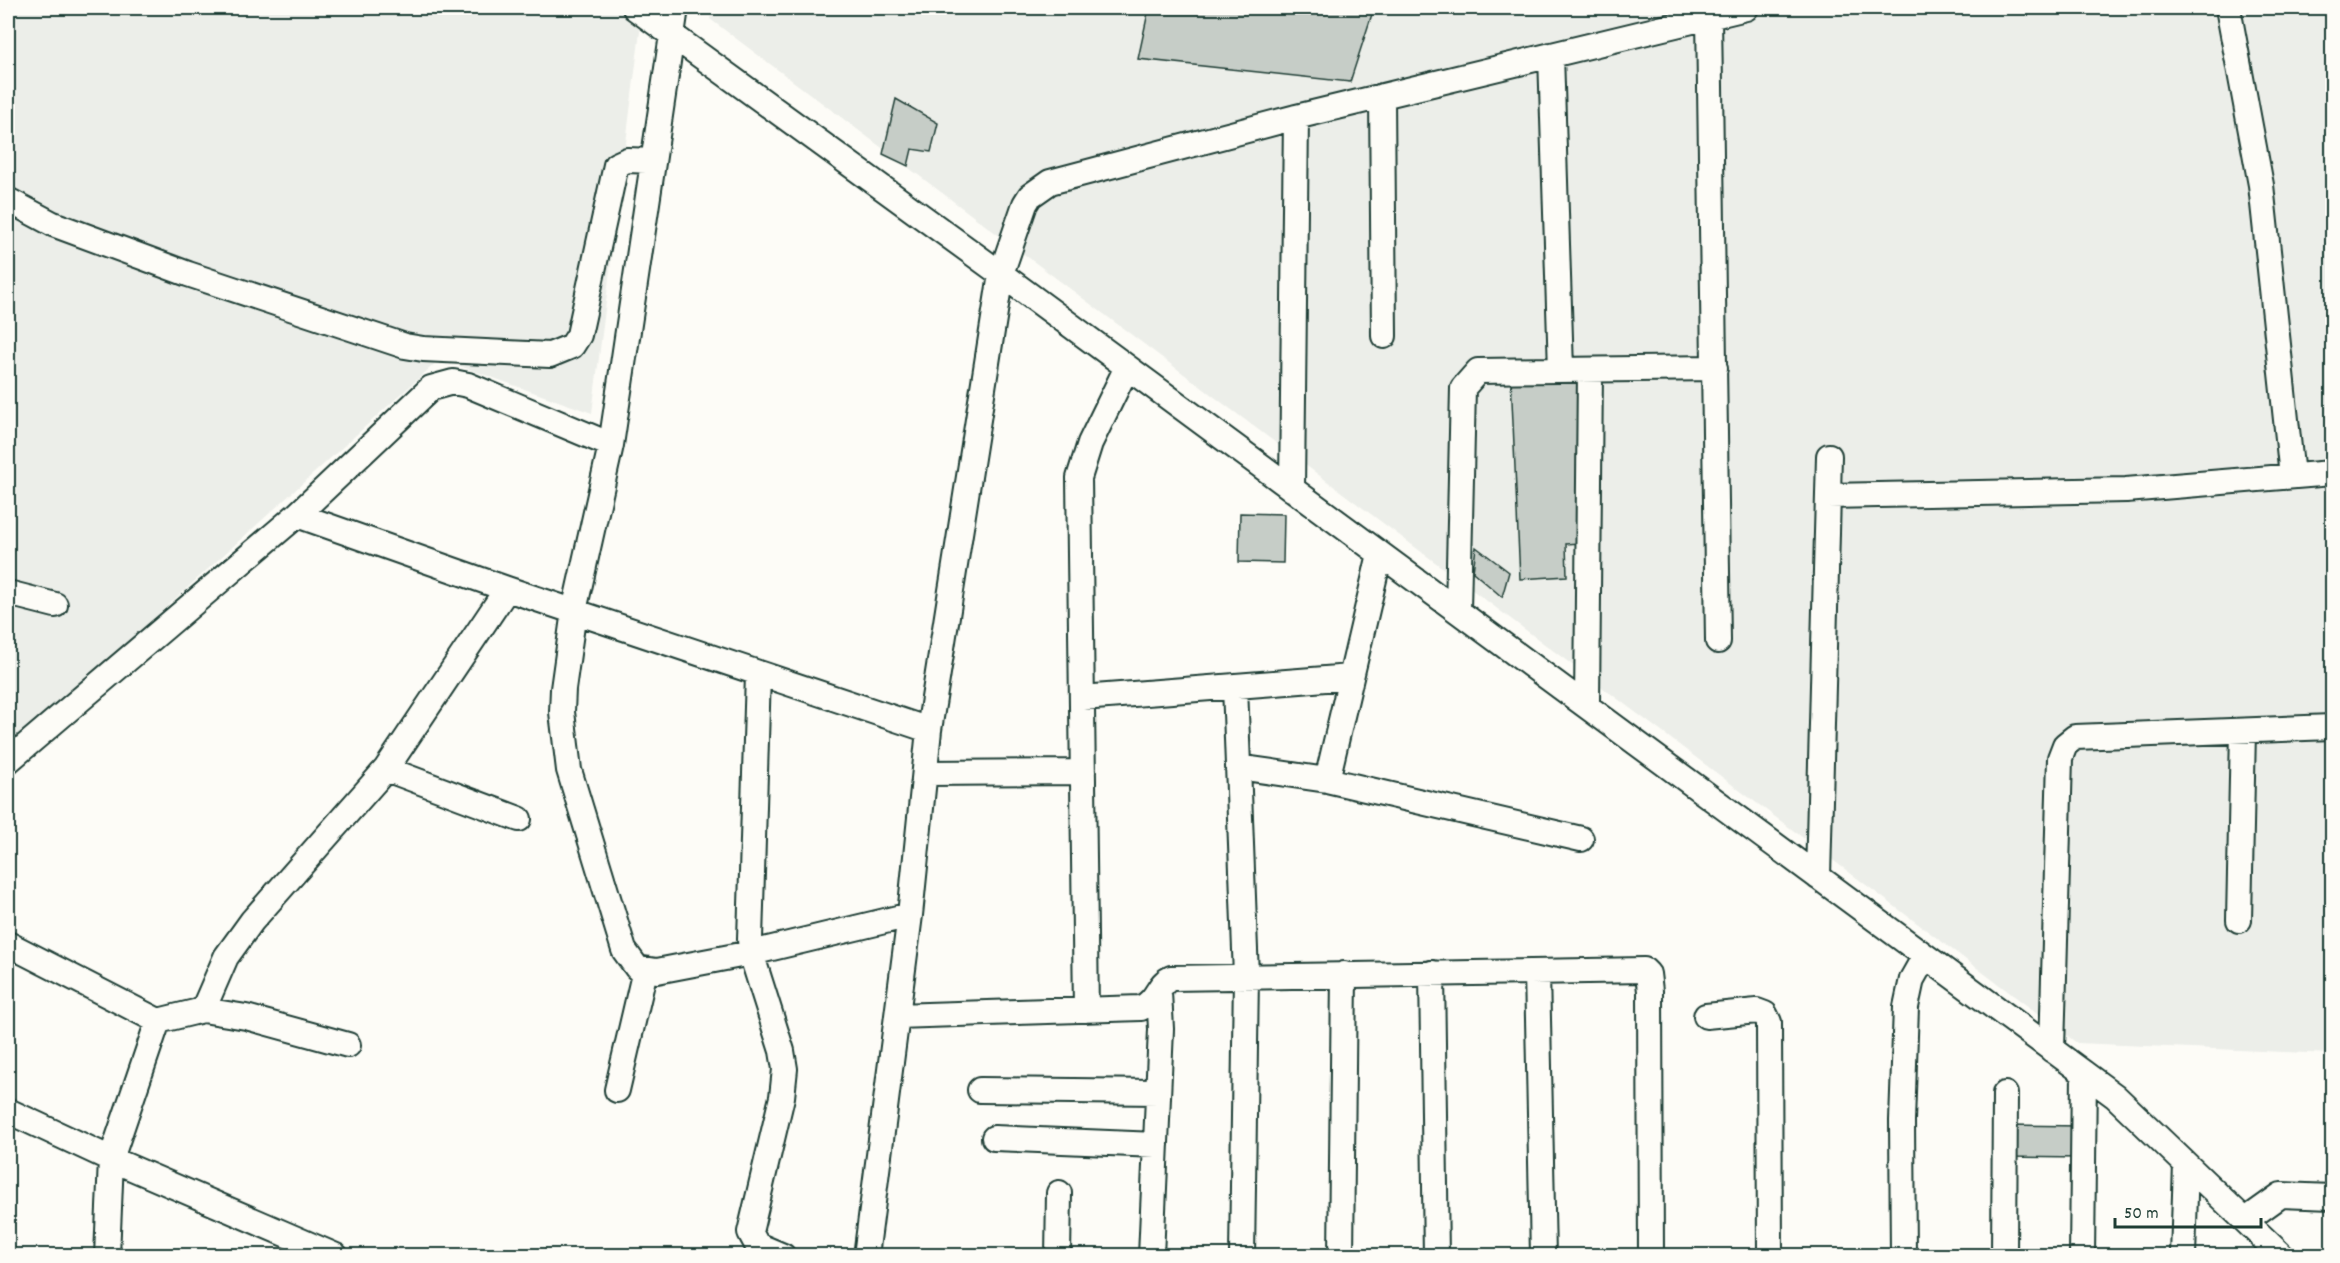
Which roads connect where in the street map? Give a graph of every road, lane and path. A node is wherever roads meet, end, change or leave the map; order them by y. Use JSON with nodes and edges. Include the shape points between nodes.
{"nodes":[{"id":1,"x":635,"y":8,"type":"edge"},
{"id":2,"x":676,"y":8,"type":"edge"},
{"id":3,"x":1746,"y":8,"type":"edge"},
{"id":4,"x":2228,"y":8,"type":"edge"},
{"id":5,"x":1709,"y":17,"type":"junction"},
{"id":6,"x":671,"y":36,"type":"junction"},
{"id":7,"x":1551,"y":55,"type":"junction"},
{"id":8,"x":1383,"y":96,"type":"junction"},
{"id":9,"x":1296,"y":117,"type":"junction"},
{"id":10,"x":653,"y":161,"type":"junction"},
{"id":11,"x":8,"y":200,"type":"edge"},
{"id":12,"x":1001,"y":274,"type":"junction"},
{"id":13,"x":1384,"y":336,"type":"dead end"},
{"id":14,"x":1127,"y":367,"type":"junction"},
{"id":15,"x":1715,"y":368,"type":"junction"},
{"id":16,"x":1561,"y":370,"type":"junction"},
{"id":17,"x":1590,"y":370,"type":"junction"},
{"id":18,"x":611,"y":445,"type":"junction"},
{"id":19,"x":1829,"y":456,"type":"dead end"},
{"id":20,"x":2332,"y":473,"type":"edge"},
{"id":21,"x":2292,"y":476,"type":"junction"},
{"id":22,"x":1292,"y":489,"type":"junction"},
{"id":23,"x":1828,"y":496,"type":"junction"},
{"id":24,"x":297,"y":514,"type":"junction"},
{"id":25,"x":1380,"y":554,"type":"junction"},
{"id":26,"x":507,"y":589,"type":"junction"},
{"id":27,"x":8,"y":592,"type":"edge"},
{"id":28,"x":55,"y":605,"type":"dead end"},
{"id":29,"x":574,"y":610,"type":"junction"},
{"id":30,"x":1458,"y":610,"type":"junction"},
{"id":31,"x":1718,"y":641,"type":"dead end"},
{"id":32,"x":758,"y":674,"type":"junction"},
{"id":33,"x":1352,"y":677,"type":"junction"},
{"id":34,"x":1235,"y":686,"type":"junction"},
{"id":35,"x":1082,"y":698,"type":"junction"},
{"id":36,"x":1587,"y":706,"type":"junction"},
{"id":37,"x":2332,"y":727,"type":"edge"},
{"id":38,"x":929,"y":730,"type":"junction"},
{"id":39,"x":2243,"y":730,"type":"junction"},
{"id":40,"x":8,"y":761,"type":"edge"},
{"id":41,"x":1238,"y":767,"type":"junction"},
{"id":42,"x":386,"y":769,"type":"junction"},
{"id":43,"x":1083,"y":772,"type":"junction"},
{"id":44,"x":926,"y":773,"type":"junction"},
{"id":45,"x":1328,"y":780,"type":"junction"},
{"id":46,"x":519,"y":819,"type":"dead end"},
{"id":47,"x":1581,"y":839,"type":"dead end"},
{"id":48,"x":1818,"y":877,"type":"junction"},
{"id":49,"x":910,"y":915,"type":"junction"},
{"id":50,"x":2239,"y":920,"type":"dead end"},
{"id":51,"x":8,"y":944,"type":"edge"},
{"id":52,"x":751,"y":953,"type":"junction"},
{"id":53,"x":1925,"y":956,"type":"junction"},
{"id":54,"x":645,"y":970,"type":"junction"},
{"id":55,"x":1537,"y":972,"type":"junction"},
{"id":56,"x":1432,"y":973,"type":"junction"},
{"id":57,"x":1344,"y":974,"type":"junction"},
{"id":58,"x":1246,"y":976,"type":"junction"},
{"id":59,"x":1159,"y":992,"type":"junction"},
{"id":60,"x":203,"y":1010,"type":"junction"},
{"id":61,"x":1086,"y":1010,"type":"junction"},
{"id":62,"x":897,"y":1016,"type":"junction"},
{"id":63,"x":1706,"y":1016,"type":"dead end"},
{"id":64,"x":158,"y":1021,"type":"junction"},
{"id":65,"x":348,"y":1045,"type":"dead end"},
{"id":66,"x":2052,"y":1050,"type":"junction"},
{"id":67,"x":2084,"y":1074,"type":"junction"},
{"id":68,"x":617,"y":1090,"type":"dead end"},
{"id":69,"x":980,"y":1090,"type":"dead end"},
{"id":70,"x":1158,"y":1092,"type":"junction"},
{"id":71,"x":2005,"y":1094,"type":"dead end"},
{"id":72,"x":8,"y":1111,"type":"edge"},
{"id":73,"x":994,"y":1138,"type":"dead end"},
{"id":74,"x":1156,"y":1145,"type":"junction"},
{"id":75,"x":111,"y":1158,"type":"junction"},
{"id":76,"x":2186,"y":1164,"type":"junction"},
{"id":77,"x":1059,"y":1193,"type":"dead end"},
{"id":78,"x":2332,"y":1197,"type":"edge"},
{"id":79,"x":2246,"y":1220,"type":"junction"},
{"id":80,"x":107,"y":1256,"type":"edge"},
{"id":81,"x":336,"y":1256,"type":"edge"},
{"id":82,"x":783,"y":1256,"type":"edge"},
{"id":83,"x":866,"y":1256,"type":"edge"},
{"id":84,"x":1058,"y":1256,"type":"edge"},
{"id":85,"x":1151,"y":1256,"type":"edge"},
{"id":86,"x":1242,"y":1256,"type":"edge"},
{"id":87,"x":1341,"y":1256,"type":"edge"},
{"id":88,"x":1436,"y":1256,"type":"edge"},
{"id":89,"x":1543,"y":1256,"type":"edge"},
{"id":90,"x":1651,"y":1256,"type":"edge"},
{"id":91,"x":1770,"y":1256,"type":"edge"},
{"id":92,"x":1903,"y":1256,"type":"edge"},
{"id":93,"x":2004,"y":1256,"type":"edge"},
{"id":94,"x":2082,"y":1256,"type":"edge"},
{"id":95,"x":2182,"y":1256,"type":"edge"},
{"id":96,"x":2282,"y":1256,"type":"edge"}],
"edges":[{"from":1,"to":6,"type":"street"},
{"from":2,"to":6,"type":"street"},
{"from":3,"to":5,"type":"street"},
{"from":4,"to":21,"type":"street","via":[[2261,184]]},
{"from":5,"to":7,"type":"street"},
{"from":5,"to":15,"type":"street"},
{"from":6,"to":10,"type":"street"},
{"from":6,"to":12,"type":"street"},
{"from":7,"to":8,"type":"street"},
{"from":7,"to":16,"type":"street"},
{"from":8,"to":9,"type":"street"},
{"from":8,"to":13,"type":"street"},
{"from":9,"to":12,"type":"street","via":[[1050,182],[1025,204]]},
{"from":9,"to":22,"type":"street"},
{"from":10,"to":11,"type":"street","via":[[627,160],[616,165],[579,335],[572,346],[550,354],[405,346],[188,274],[53,224]]},
{"from":10,"to":18,"type":"street"},
{"from":12,"to":14,"type":"street"},
{"from":12,"to":38,"type":"street"},
{"from":14,"to":22,"type":"street"},
{"from":14,"to":35,"type":"street","via":[[1090,443],[1079,478]]},
{"from":15,"to":17,"type":"street"},
{"from":15,"to":31,"type":"street"},
{"from":16,"to":17,"type":"street"},
{"from":16,"to":30,"type":"street","via":[[1478,372],[1463,388]]},
{"from":17,"to":36,"type":"street"},
{"from":18,"to":24,"type":"street","via":[[468,385],[442,384],[430,388]]},
{"from":18,"to":29,"type":"street"},
{"from":19,"to":23,"type":"street"},
{"from":20,"to":21,"type":"street"},
{"from":21,"to":23,"type":"street","via":[[2126,490]]},
{"from":22,"to":25,"type":"street"},
{"from":23,"to":48,"type":"street"},
{"from":24,"to":26,"type":"street"},
{"from":24,"to":40,"type":"street"},
{"from":25,"to":30,"type":"street"},
{"from":25,"to":33,"type":"street"},
{"from":26,"to":29,"type":"street"},
{"from":26,"to":42,"type":"street"},
{"from":27,"to":28,"type":"street"},
{"from":29,"to":32,"type":"street"},
{"from":29,"to":54,"type":"street","via":[[562,712],[569,770],[624,950],[637,968]]},
{"from":30,"to":36,"type":"street"},
{"from":32,"to":38,"type":"street"},
{"from":32,"to":52,"type":"street"},
{"from":33,"to":34,"type":"street"},
{"from":33,"to":45,"type":"street"},
{"from":34,"to":35,"type":"street"},
{"from":34,"to":41,"type":"street"},
{"from":35,"to":43,"type":"street"},
{"from":36,"to":48,"type":"street"},
{"from":37,"to":39,"type":"street"},
{"from":38,"to":44,"type":"street"},
{"from":39,"to":50,"type":"street"},
{"from":39,"to":66,"type":"street","via":[[2075,737],[2065,745],[2060,758]]},
{"from":41,"to":45,"type":"street"},
{"from":41,"to":58,"type":"street"},
{"from":42,"to":46,"type":"street"},
{"from":42,"to":60,"type":"street","via":[[252,921],[226,957]]},
{"from":43,"to":44,"type":"street"},
{"from":43,"to":61,"type":"street"},
{"from":44,"to":49,"type":"street"},
{"from":45,"to":47,"type":"street"},
{"from":48,"to":53,"type":"street"},
{"from":49,"to":52,"type":"street"},
{"from":49,"to":62,"type":"street"},
{"from":51,"to":64,"type":"street"},
{"from":52,"to":54,"type":"street"},
{"from":52,"to":82,"type":"street","via":[[785,1069],[750,1232],[757,1245]]},
{"from":53,"to":66,"type":"street"},
{"from":53,"to":92,"type":"street","via":[[1912,979],[1906,1007]]},
{"from":54,"to":68,"type":"street"},
{"from":55,"to":56,"type":"street"},
{"from":55,"to":89,"type":"street"},
{"from":55,"to":90,"type":"street","via":[[1638,969],[1648,974]]},
{"from":56,"to":57,"type":"street"},
{"from":56,"to":88,"type":"street"},
{"from":57,"to":58,"type":"street"},
{"from":57,"to":87,"type":"street"},
{"from":58,"to":59,"type":"street","via":[[1171,978],[1163,981]]},
{"from":58,"to":86,"type":"street"},
{"from":59,"to":61,"type":"street","via":[[1152,1003],[1141,1008]]},
{"from":59,"to":70,"type":"street"},
{"from":60,"to":64,"type":"street"},
{"from":60,"to":65,"type":"street","via":[[246,1017]]},
{"from":61,"to":62,"type":"street"},
{"from":62,"to":83,"type":"street"},
{"from":63,"to":91,"type":"street","via":[[1757,1011],[1765,1014],[1769,1022]]},
{"from":64,"to":75,"type":"street"},
{"from":66,"to":67,"type":"street"},
{"from":67,"to":76,"type":"street","via":[[2115,1096]]},
{"from":67,"to":94,"type":"street"},
{"from":69,"to":70,"type":"street"},
{"from":70,"to":74,"type":"street"},
{"from":71,"to":93,"type":"street"},
{"from":72,"to":75,"type":"street"},
{"from":73,"to":74,"type":"street"},
{"from":74,"to":85,"type":"street"},
{"from":75,"to":80,"type":"street"},
{"from":75,"to":81,"type":"street"},
{"from":76,"to":79,"type":"street"},
{"from":76,"to":95,"type":"street"},
{"from":77,"to":84,"type":"street"},
{"from":78,"to":79,"type":"street","via":[[2281,1195]]},
{"from":79,"to":96,"type":"street"}]}
